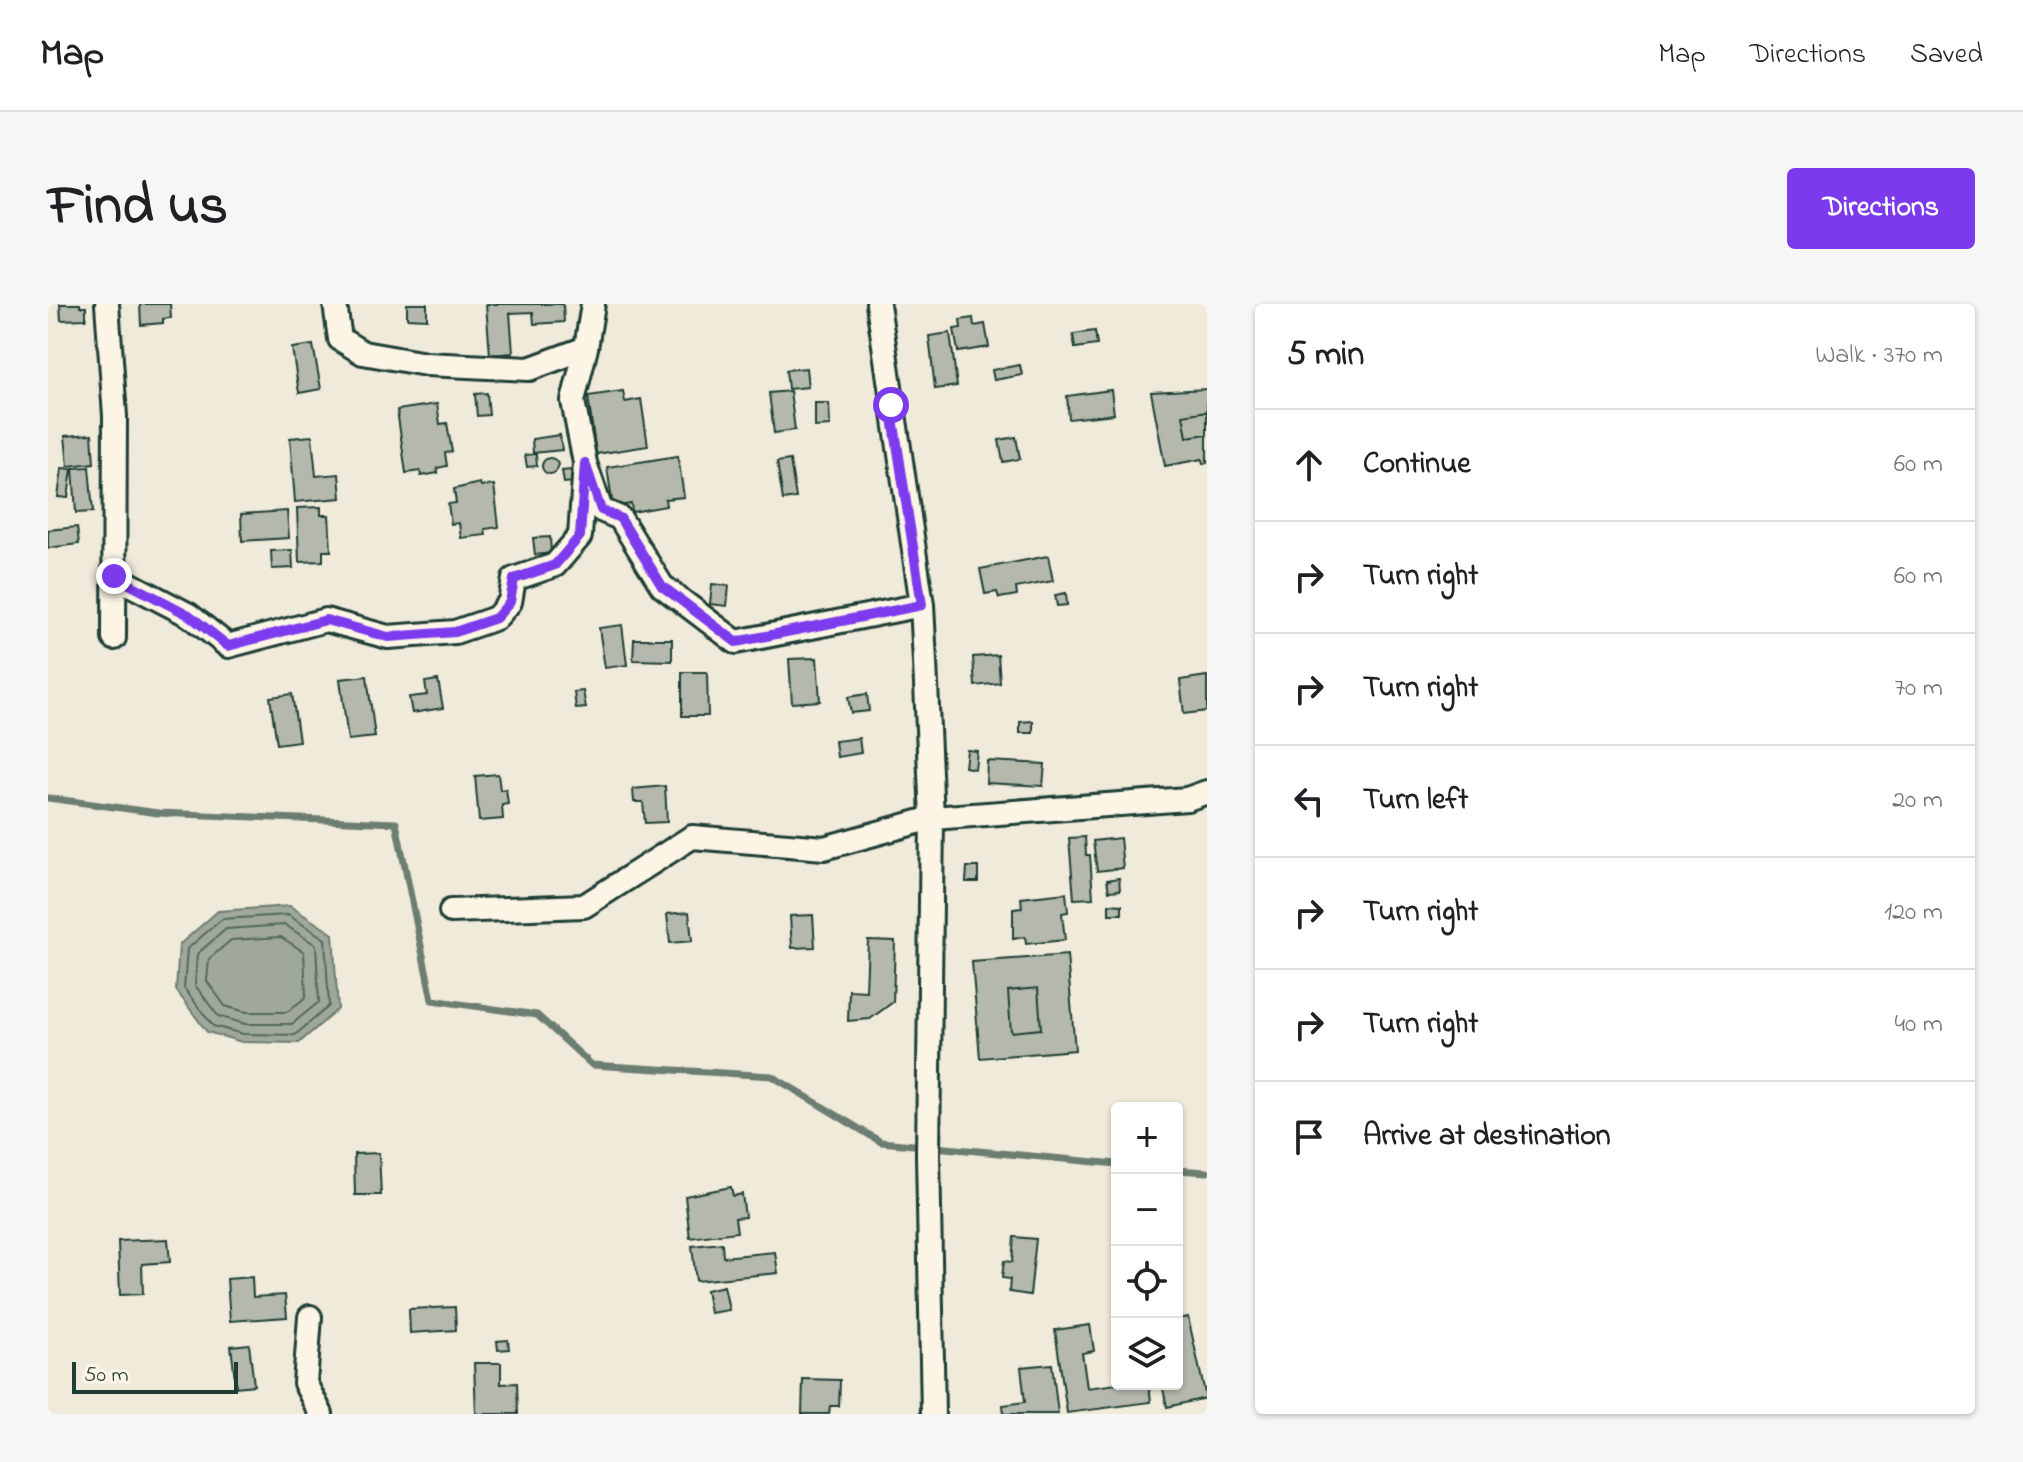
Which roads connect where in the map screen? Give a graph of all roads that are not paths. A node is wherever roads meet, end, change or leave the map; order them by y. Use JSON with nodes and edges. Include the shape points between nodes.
{"nodes":[{"id":1,"x":107,"y":304,"type":"edge"},
{"id":2,"x":335,"y":304,"type":"edge"},
{"id":3,"x":593,"y":304,"type":"edge"},
{"id":4,"x":878,"y":304,"type":"edge"},
{"id":5,"x":586,"y":348,"type":"junction"},
{"id":6,"x":585,"y":463,"type":"junction"},
{"id":7,"x":114,"y":576,"type":"junction"},
{"id":8,"x":922,"y":605,"type":"junction"},
{"id":9,"x":114,"y":638,"type":"dead end"},
{"id":10,"x":1207,"y":792,"type":"edge"},
{"id":11,"x":932,"y":818,"type":"junction"},
{"id":12,"x":451,"y":911,"type":"dead end"},
{"id":13,"x":310,"y":1317,"type":"dead end"},
{"id":14,"x":321,"y":1414,"type":"edge"},
{"id":15,"x":933,"y":1414,"type":"edge"}],
"edges":[{"from":1,"to":7,"type":"street","via":[[115,416]]},
{"from":2,"to":5,"type":"street","via":[[340,339],[363,353],[426,364],[529,369]]},
{"from":3,"to":5,"type":"street"},
{"from":4,"to":8,"type":"street"},
{"from":5,"to":6,"type":"street","via":[[573,401]]},
{"from":6,"to":7,"type":"street","via":[[580,536],[555,565],[514,579],[510,602],[496,618],[455,632],[388,637],[326,620],[228,646],[189,615]]},
{"from":6,"to":8,"type":"street","via":[[601,510],[620,518],[662,586],[736,642]]},
{"from":7,"to":9,"type":"street"},
{"from":8,"to":11,"type":"street"},
{"from":10,"to":11,"type":"street","via":[[1187,799]]},
{"from":11,"to":12,"type":"street","via":[[824,848],[692,837],[584,906]]},
{"from":11,"to":15,"type":"street","via":[[928,1148]]},
{"from":13,"to":14,"type":"street","via":[[305,1383]]}]}
